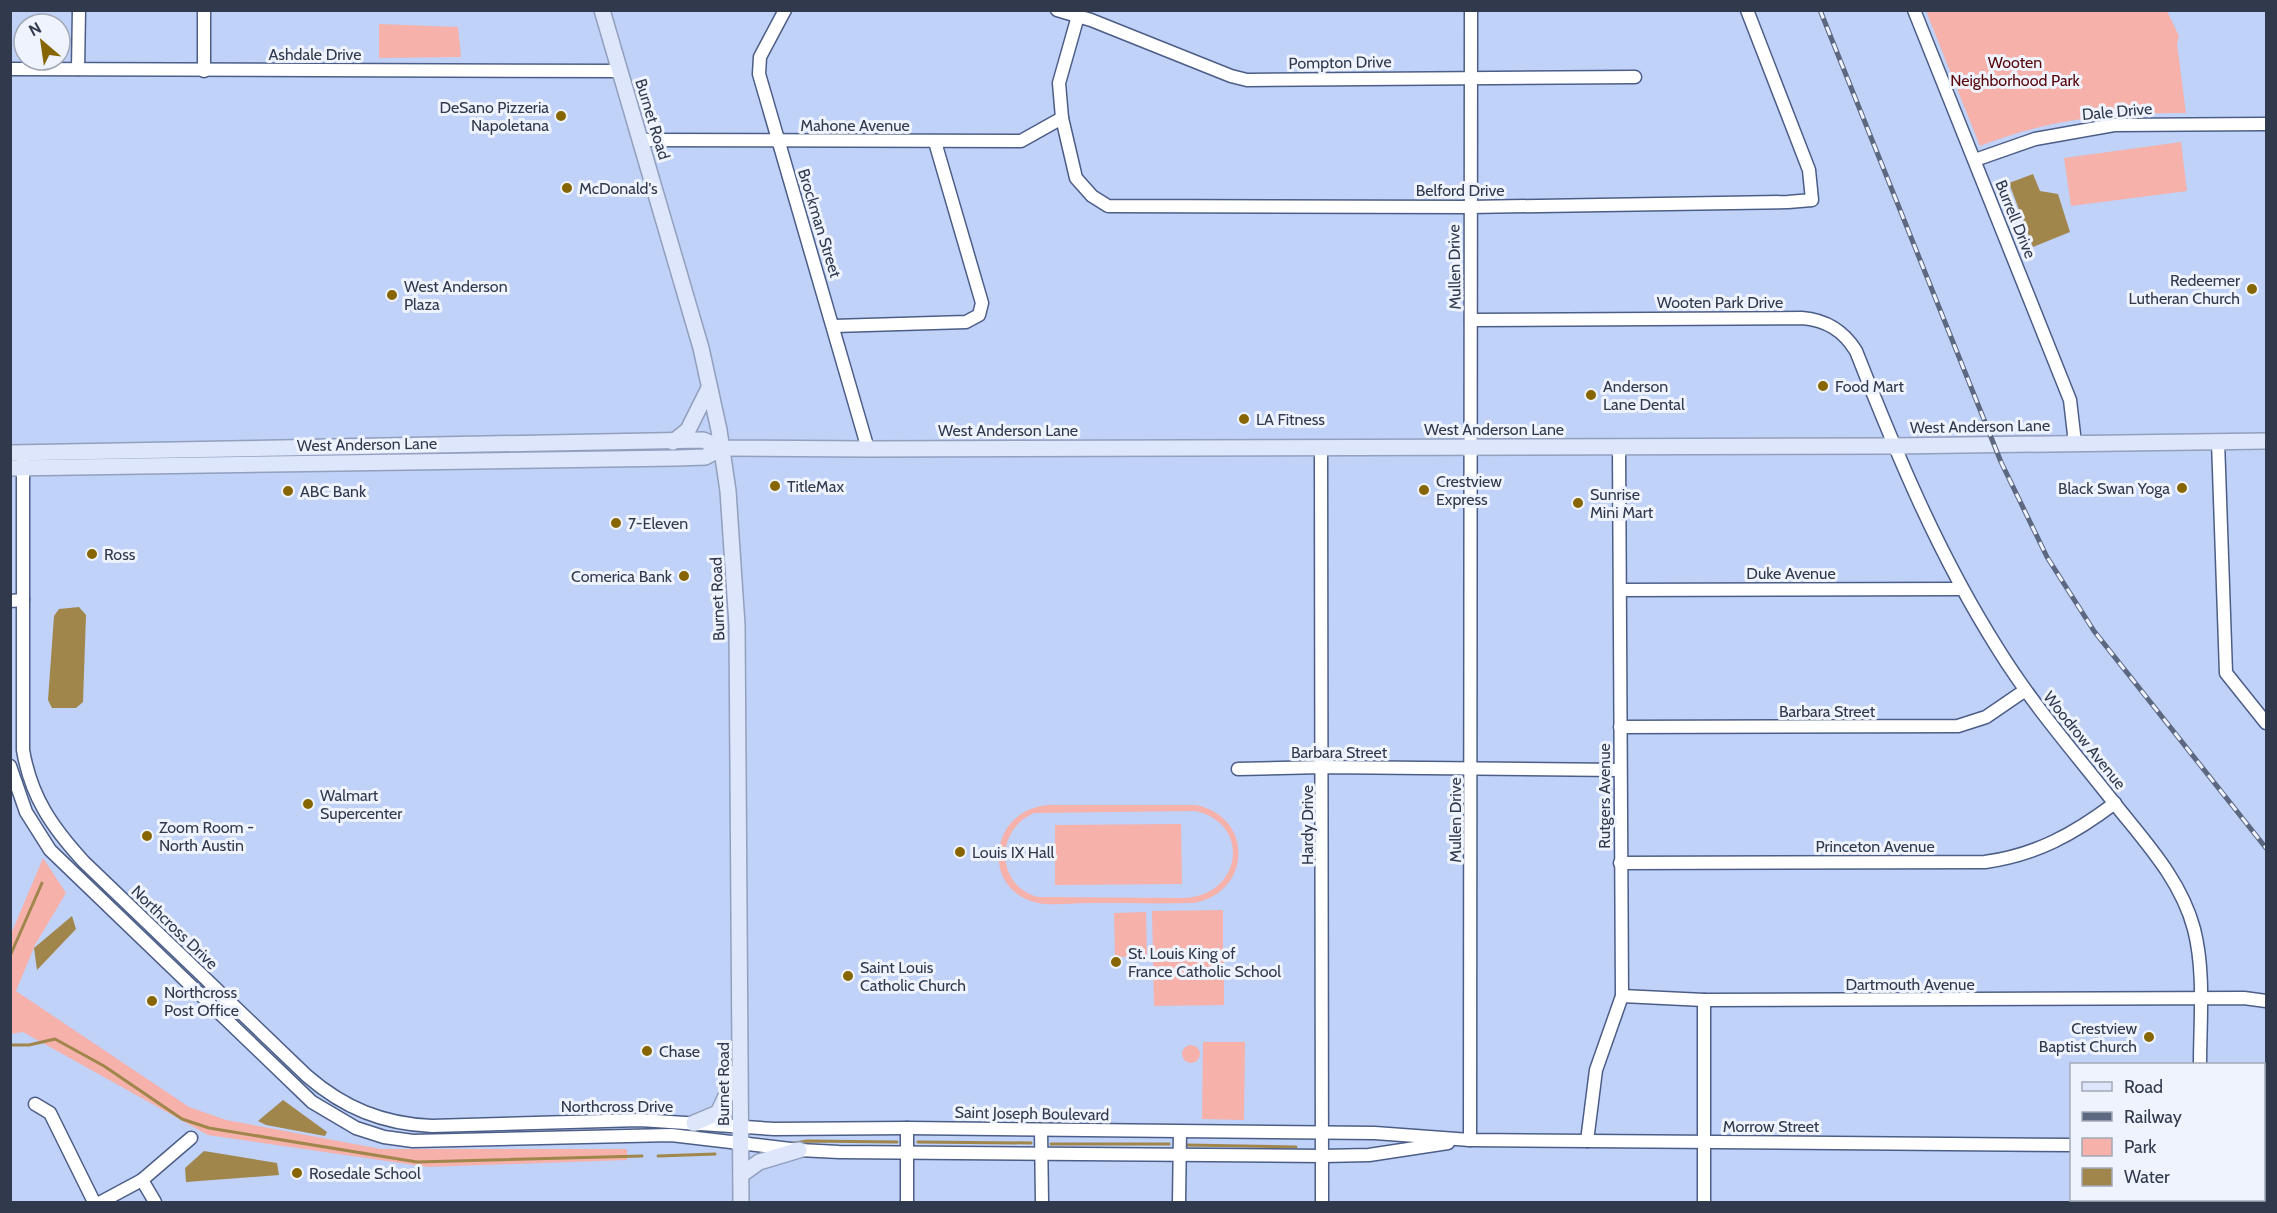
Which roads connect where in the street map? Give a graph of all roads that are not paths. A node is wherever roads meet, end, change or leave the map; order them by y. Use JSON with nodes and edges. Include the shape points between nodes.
{"nodes":[{"id":1,"x":79,"y":10,"type":"edge"},
{"id":2,"x":204,"y":10,"type":"edge"},
{"id":3,"x":602,"y":10,"type":"edge"},
{"id":4,"x":785,"y":10,"type":"edge"},
{"id":5,"x":1057,"y":10,"type":"edge"},
{"id":6,"x":1472,"y":10,"type":"edge"},
{"id":7,"x":1747,"y":10,"type":"edge"},
{"id":8,"x":1914,"y":10,"type":"edge"},
{"id":9,"x":1078,"y":16,"type":"junction"},
{"id":10,"x":10,"y":69,"type":"edge"},
{"id":11,"x":78,"y":69,"type":"junction"},
{"id":12,"x":204,"y":71,"type":"junction"},
{"id":13,"x":619,"y":71,"type":"junction"},
{"id":14,"x":1635,"y":77,"type":"dead end"},
{"id":15,"x":1472,"y":78,"type":"junction"},
{"id":16,"x":1062,"y":118,"type":"junction"},
{"id":17,"x":2266,"y":124,"type":"edge"},
{"id":18,"x":641,"y":140,"type":"junction"},
{"id":19,"x":779,"y":141,"type":"junction"},
{"id":20,"x":934,"y":142,"type":"junction"},
{"id":21,"x":1975,"y":160,"type":"junction"},
{"id":22,"x":1469,"y":207,"type":"junction"},
{"id":23,"x":1471,"y":320,"type":"junction"},
{"id":24,"x":834,"y":326,"type":"junction"},
{"id":25,"x":708,"y":390,"type":"junction"},
{"id":26,"x":674,"y":441,"type":"junction"},
{"id":27,"x":2218,"y":441,"type":"junction"},
{"id":28,"x":2266,"y":441,"type":"edge"},
{"id":29,"x":2075,"y":443,"type":"junction"},
{"id":30,"x":1893,"y":446,"type":"junction"},
{"id":31,"x":1470,"y":447,"type":"junction"},
{"id":32,"x":1619,"y":447,"type":"junction"},
{"id":33,"x":722,"y":448,"type":"junction"},
{"id":34,"x":1321,"y":448,"type":"junction"},
{"id":35,"x":193,"y":449,"type":"junction"},
{"id":36,"x":868,"y":449,"type":"junction"},
{"id":37,"x":484,"y":453,"type":"junction"},
{"id":38,"x":255,"y":456,"type":"junction"},
{"id":39,"x":17,"y":461,"type":"edge"},
{"id":40,"x":121,"y":466,"type":"junction"},
{"id":41,"x":1961,"y":589,"type":"junction"},
{"id":42,"x":1621,"y":590,"type":"junction"},
{"id":43,"x":17,"y":601,"type":"edge"},
{"id":44,"x":2024,"y":691,"type":"junction"},
{"id":45,"x":2266,"y":723,"type":"edge"},
{"id":46,"x":16,"y":726,"type":"edge"},
{"id":47,"x":1620,"y":727,"type":"junction"},
{"id":48,"x":10,"y":766,"type":"edge"},
{"id":49,"x":1323,"y":767,"type":"junction"},
{"id":50,"x":1238,"y":769,"type":"dead end"},
{"id":51,"x":1471,"y":770,"type":"junction"},
{"id":52,"x":1620,"y":770,"type":"junction"},
{"id":53,"x":2115,"y":803,"type":"junction"},
{"id":54,"x":1620,"y":863,"type":"junction"},
{"id":55,"x":101,"y":878,"type":"junction"},
{"id":56,"x":89,"y":891,"type":"junction"},
{"id":57,"x":1622,"y":996,"type":"junction"},
{"id":58,"x":1704,"y":1000,"type":"junction"},
{"id":59,"x":2199,"y":1000,"type":"junction"},
{"id":60,"x":2266,"y":1001,"type":"edge"},
{"id":61,"x":254,"y":1025,"type":"junction"},
{"id":62,"x":243,"y":1037,"type":"junction"},
{"id":63,"x":2200,"y":1063,"type":"edge"},
{"id":64,"x":741,"y":1065,"type":"junction"},
{"id":65,"x":35,"y":1104,"type":"dead end"},
{"id":66,"x":548,"y":1123,"type":"junction"},
{"id":67,"x":694,"y":1123,"type":"junction"},
{"id":68,"x":432,"y":1126,"type":"junction"},
{"id":69,"x":741,"y":1126,"type":"junction"},
{"id":70,"x":907,"y":1128,"type":"junction"},
{"id":71,"x":1041,"y":1131,"type":"junction"},
{"id":72,"x":1179,"y":1132,"type":"junction"},
{"id":73,"x":1323,"y":1133,"type":"junction"},
{"id":74,"x":191,"y":1138,"type":"dead end"},
{"id":75,"x":548,"y":1138,"type":"junction"},
{"id":76,"x":1470,"y":1140,"type":"junction"},
{"id":77,"x":1587,"y":1141,"type":"junction"},
{"id":78,"x":442,"y":1142,"type":"junction"},
{"id":79,"x":1705,"y":1142,"type":"junction"},
{"id":80,"x":741,"y":1143,"type":"junction"},
{"id":81,"x":2070,"y":1145,"type":"edge"},
{"id":82,"x":799,"y":1150,"type":"junction"},
{"id":83,"x":907,"y":1152,"type":"junction"},
{"id":84,"x":1042,"y":1154,"type":"junction"},
{"id":85,"x":1179,"y":1155,"type":"junction"},
{"id":86,"x":1323,"y":1156,"type":"junction"},
{"id":87,"x":741,"y":1175,"type":"junction"},
{"id":88,"x":142,"y":1180,"type":"junction"},
{"id":89,"x":94,"y":1203,"type":"edge"},
{"id":90,"x":100,"y":1203,"type":"edge"},
{"id":91,"x":155,"y":1203,"type":"edge"},
{"id":92,"x":741,"y":1203,"type":"edge"},
{"id":93,"x":907,"y":1203,"type":"edge"},
{"id":94,"x":1042,"y":1203,"type":"edge"},
{"id":95,"x":1179,"y":1203,"type":"edge"},
{"id":96,"x":1322,"y":1203,"type":"edge"},
{"id":97,"x":1704,"y":1203,"type":"edge"}],
"edges":[{"from":1,"to":11,"type":"street"},
{"from":2,"to":12,"type":"street"},
{"from":3,"to":13,"type":"main road","name":"Burnet Road"},
{"from":4,"to":19,"type":"street","name":"Brockman Street","via":[[758,64]]},
{"from":5,"to":9,"type":"street","name":"Pompton Drive"},
{"from":6,"to":15,"type":"street","name":"Mullen Drive"},
{"from":7,"to":22,"type":"street","name":"Belford Drive","via":[[1809,170],[1812,200]]},
{"from":8,"to":21,"type":"street","name":"Burrell Drive"},
{"from":9,"to":15,"type":"street","name":"Pompton Drive","via":[[1247,80]]},
{"from":9,"to":16,"type":"street","via":[[1059,83]]},
{"from":10,"to":11,"type":"street","name":"Ashdale Drive"},
{"from":11,"to":12,"type":"street","name":"Ashdale Drive"},
{"from":12,"to":13,"type":"street","name":"Ashdale Drive"},
{"from":13,"to":18,"type":"main road","name":"Burnet Road"},
{"from":14,"to":15,"type":"street","name":"Pompton Drive"},
{"from":15,"to":22,"type":"street","name":"Mullen Drive"},
{"from":16,"to":20,"type":"street","name":"Mahone Avenue","via":[[1021,141]]},
{"from":16,"to":22,"type":"street","name":"Belford Drive","via":[[1077,178],[1092,196],[1108,206]]},
{"from":17,"to":21,"type":"street","name":"Dale Drive","via":[[2114,125],[2035,139]]},
{"from":18,"to":19,"type":"street","name":"Mahone Avenue"},
{"from":18,"to":25,"type":"main road","name":"Burnet Road","via":[[701,348]]},
{"from":19,"to":20,"type":"street","name":"Mahone Avenue"},
{"from":19,"to":24,"type":"street","name":"Brockman Street"},
{"from":20,"to":24,"type":"street","via":[[982,303],[979,315],[966,322]]},
{"from":21,"to":29,"type":"street","name":"Burrell Drive","via":[[2070,400]]},
{"from":22,"to":23,"type":"street","name":"Mullen Drive"},
{"from":23,"to":30,"type":"street","name":"Wooten Park Drive","via":[[1802,318],[1825,322],[1843,334],[1856,351]]},
{"from":23,"to":31,"type":"street","name":"Mullen Drive"},
{"from":24,"to":36,"type":"street","name":"Brockman Street"},
{"from":25,"to":26,"type":"main road","via":[[688,430]]},
{"from":25,"to":33,"type":"main road","name":"Burnet Road"},
{"from":26,"to":33,"type":"main road","name":"West Anderson Lane","via":[[703,440]]},
{"from":26,"to":37,"type":"main road","name":"West Anderson Lane"},
{"from":27,"to":28,"type":"main road","name":"West Anderson Lane"},
{"from":27,"to":29,"type":"main road","name":"West Anderson Lane"},
{"from":27,"to":45,"type":"street","via":[[2226,673]]},
{"from":29,"to":30,"type":"main road","name":"West Anderson Lane"},
{"from":30,"to":32,"type":"main road","name":"West Anderson Lane"},
{"from":30,"to":41,"type":"street","name":"Woodrow Avenue"},
{"from":31,"to":32,"type":"main road","name":"West Anderson Lane"},
{"from":31,"to":34,"type":"main road","name":"West Anderson Lane"},
{"from":31,"to":51,"type":"street","name":"Mullen Drive"},
{"from":32,"to":42,"type":"street","name":"Rutgers Avenue"},
{"from":33,"to":36,"type":"main road","name":"West Anderson Lane"},
{"from":33,"to":37,"type":"main road","name":"West Anderson Lane","via":[[705,457]]},
{"from":33,"to":64,"type":"main road","name":"Burnet Road","via":[[738,625]]},
{"from":34,"to":36,"type":"main road","name":"West Anderson Lane"},
{"from":34,"to":49,"type":"street","name":"Hardy Drive"},
{"from":35,"to":38,"type":"main road","name":"West Anderson Lane"},
{"from":35,"to":39,"type":"main road","name":"West Anderson Lane"},
{"from":35,"to":40,"type":"main road","via":[[184,459],[137,459]]},
{"from":37,"to":38,"type":"main road","name":"West Anderson Lane"},
{"from":38,"to":40,"type":"main road","name":"West Anderson Lane"},
{"from":39,"to":40,"type":"main road","name":"West Anderson Lane"},
{"from":39,"to":43,"type":"street","name":"Northcross Drive"},
{"from":41,"to":42,"type":"street","name":"Duke Avenue"},
{"from":41,"to":44,"type":"street","name":"Woodrow Avenue"},
{"from":42,"to":47,"type":"street","name":"Rutgers Avenue"},
{"from":43,"to":46,"type":"street","name":"Northcross Drive"},
{"from":44,"to":47,"type":"street","name":"Barbara Street","via":[[1986,717],[1958,726]]},
{"from":44,"to":53,"type":"street","name":"Woodrow Avenue"},
{"from":46,"to":55,"type":"street","name":"Northcross Drive","via":[[39,805],[54,829]]},
{"from":47,"to":52,"type":"street","name":"Rutgers Avenue"},
{"from":48,"to":56,"type":"street","name":"Northcross Drive","via":[[20,800],[41,840]]},
{"from":49,"to":50,"type":"street","name":"Barbara Street"},
{"from":49,"to":51,"type":"street","name":"Barbara Street"},
{"from":49,"to":73,"type":"street","name":"Hardy Drive"},
{"from":51,"to":52,"type":"street","name":"Barbara Street"},
{"from":51,"to":76,"type":"street","name":"Mullen Drive"},
{"from":52,"to":54,"type":"street","name":"Rutgers Avenue"},
{"from":53,"to":54,"type":"street","name":"Princeton Avenue","via":[[2081,829],[2050,845],[1985,862]]},
{"from":53,"to":59,"type":"street","name":"Woodrow Avenue","via":[[2160,860],[2183,898],[2197,943]]},
{"from":54,"to":57,"type":"street","name":"Rutgers Avenue"},
{"from":55,"to":56,"type":"street"},
{"from":55,"to":61,"type":"street","name":"Northcross Drive"},
{"from":56,"to":62,"type":"street","name":"Northcross Drive"},
{"from":57,"to":58,"type":"street","name":"Dartmouth Avenue"},
{"from":57,"to":77,"type":"street","name":"Rutgers Avenue","via":[[1596,1070]]},
{"from":58,"to":59,"type":"street","name":"Dartmouth Avenue"},
{"from":58,"to":79,"type":"street"},
{"from":59,"to":60,"type":"street","name":"Dartmouth Avenue"},
{"from":59,"to":63,"type":"street","name":"Woodrow Avenue"},
{"from":61,"to":62,"type":"street"},
{"from":61,"to":68,"type":"street","name":"Northcross Drive","via":[[324,1091],[345,1104],[388,1121]]},
{"from":62,"to":78,"type":"street","name":"Northcross Drive","via":[[312,1102],[339,1119],[384,1137]]},
{"from":64,"to":67,"type":"main road","via":[[718,1113]]},
{"from":64,"to":69,"type":"main road","name":"Burnet Road"},
{"from":65,"to":89,"type":"street","via":[[50,1113]]},
{"from":66,"to":67,"type":"street","name":"Northcross Drive"},
{"from":66,"to":68,"type":"street","name":"Northcross Drive"},
{"from":66,"to":75,"type":"street"},
{"from":67,"to":69,"type":"street","name":"Northcross Drive"},
{"from":68,"to":78,"type":"street"},
{"from":69,"to":70,"type":"street","name":"Saint Joseph Boulevard"},
{"from":69,"to":80,"type":"main road","name":"Burnet Road"},
{"from":70,"to":71,"type":"street","name":"Saint Joseph Boulevard"},
{"from":70,"to":83,"type":"street"},
{"from":71,"to":72,"type":"street","name":"Saint Joseph Boulevard"},
{"from":71,"to":84,"type":"street"},
{"from":72,"to":73,"type":"street","name":"Saint Joseph Boulevard"},
{"from":72,"to":85,"type":"street"},
{"from":73,"to":76,"type":"street","name":"Morrow Street"},
{"from":73,"to":86,"type":"street","name":"Hardy Drive"},
{"from":74,"to":88,"type":"street"},
{"from":75,"to":78,"type":"street","name":"Northcross Drive"},
{"from":75,"to":80,"type":"street","name":"Northcross Drive","via":[[671,1135]]},
{"from":76,"to":77,"type":"street","name":"Morrow Street"},
{"from":76,"to":86,"type":"street","name":"Morrow Street","via":[[1369,1155]]},
{"from":77,"to":79,"type":"street","name":"Morrow Street"},
{"from":79,"to":81,"type":"street","name":"Morrow Street"},
{"from":79,"to":97,"type":"street"},
{"from":80,"to":82,"type":"street"},
{"from":80,"to":87,"type":"main road","name":"Burnet Road"},
{"from":82,"to":83,"type":"street"},
{"from":82,"to":87,"type":"main road","via":[[757,1163]]},
{"from":83,"to":84,"type":"street"},
{"from":83,"to":93,"type":"street"},
{"from":84,"to":85,"type":"street"},
{"from":84,"to":94,"type":"street"},
{"from":85,"to":86,"type":"street"},
{"from":85,"to":95,"type":"street"},
{"from":86,"to":96,"type":"street","name":"Hardy Drive"},
{"from":87,"to":92,"type":"main road","name":"Burnet Road"},
{"from":88,"to":90,"type":"street"},
{"from":88,"to":91,"type":"street"}]}
